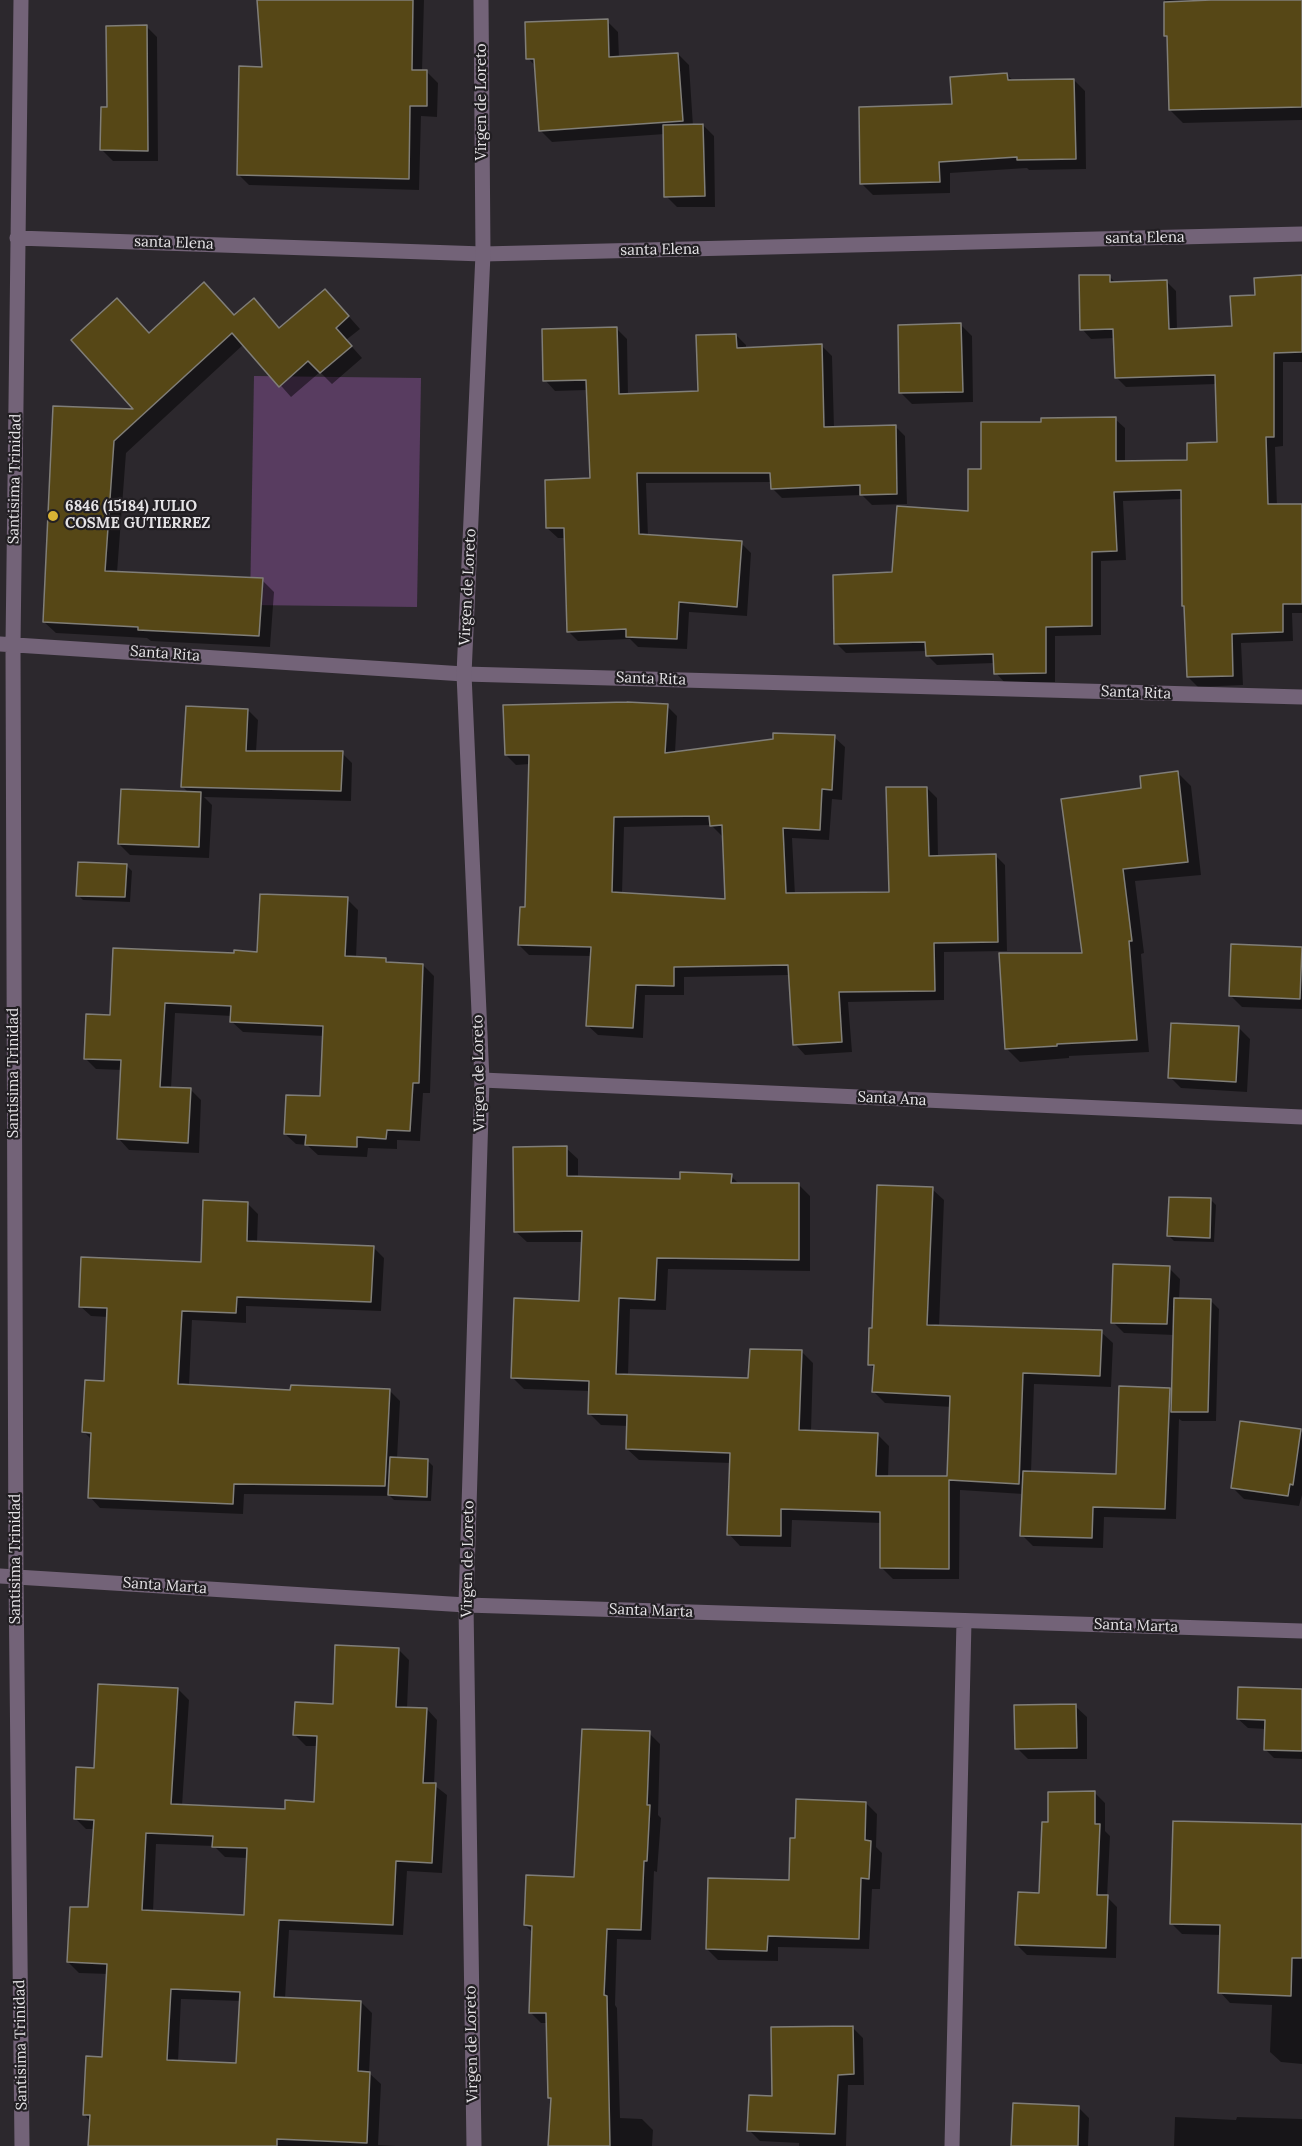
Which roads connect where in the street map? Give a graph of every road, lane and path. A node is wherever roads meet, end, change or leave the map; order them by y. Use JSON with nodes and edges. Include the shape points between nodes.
{"nodes":[{"id":1,"x":21,"y":0,"type":"edge"},
{"id":2,"x":481,"y":0,"type":"edge"},
{"id":3,"x":1302,"y":234,"type":"edge"},
{"id":4,"x":17,"y":238,"type":"junction"},
{"id":5,"x":483,"y":254,"type":"junction"},
{"id":6,"x":6,"y":644,"type":"edge"},
{"id":7,"x":464,"y":674,"type":"junction"},
{"id":8,"x":1302,"y":697,"type":"edge"},
{"id":9,"x":482,"y":1080,"type":"junction"},
{"id":10,"x":1302,"y":1117,"type":"edge"},
{"id":11,"x":0,"y":1576,"type":"edge"},
{"id":12,"x":16,"y":1577,"type":"junction"},
{"id":13,"x":466,"y":1605,"type":"junction"},
{"id":14,"x":964,"y":1621,"type":"junction"},
{"id":15,"x":1302,"y":1631,"type":"edge"},
{"id":16,"x":22,"y":2146,"type":"edge"},
{"id":17,"x":474,"y":2146,"type":"edge"},
{"id":18,"x":952,"y":2146,"type":"edge"}],
"edges":[{"from":1,"to":4,"type":"street","name":"Santisima Trinidad"},
{"from":2,"to":5,"type":"street","name":"Virgen de Loreto"},
{"from":3,"to":5,"type":"street","name":"santa Elena"},
{"from":4,"to":5,"type":"street","name":"santa Elena"},
{"from":4,"to":6,"type":"street","name":"Santisima Trinidad"},
{"from":5,"to":7,"type":"street","name":"Virgen de Loreto"},
{"from":6,"to":7,"type":"street","name":"Santa Rita"},
{"from":6,"to":12,"type":"street","name":"Santisima Trinidad"},
{"from":7,"to":8,"type":"street","name":"Santa Rita"},
{"from":7,"to":9,"type":"street","name":"Virgen de Loreto"},
{"from":9,"to":10,"type":"street","name":"Santa Ana"},
{"from":9,"to":13,"type":"street","name":"Virgen de Loreto"},
{"from":11,"to":12,"type":"street","name":"Santa Marta"},
{"from":12,"to":13,"type":"street","name":"Santa Marta"},
{"from":12,"to":16,"type":"street","name":"Santisima Trinidad"},
{"from":13,"to":14,"type":"street","name":"Santa Marta"},
{"from":13,"to":17,"type":"street","name":"Virgen de Loreto"},
{"from":14,"to":15,"type":"street","name":"Santa Marta"},
{"from":14,"to":18,"type":"street"}]}
